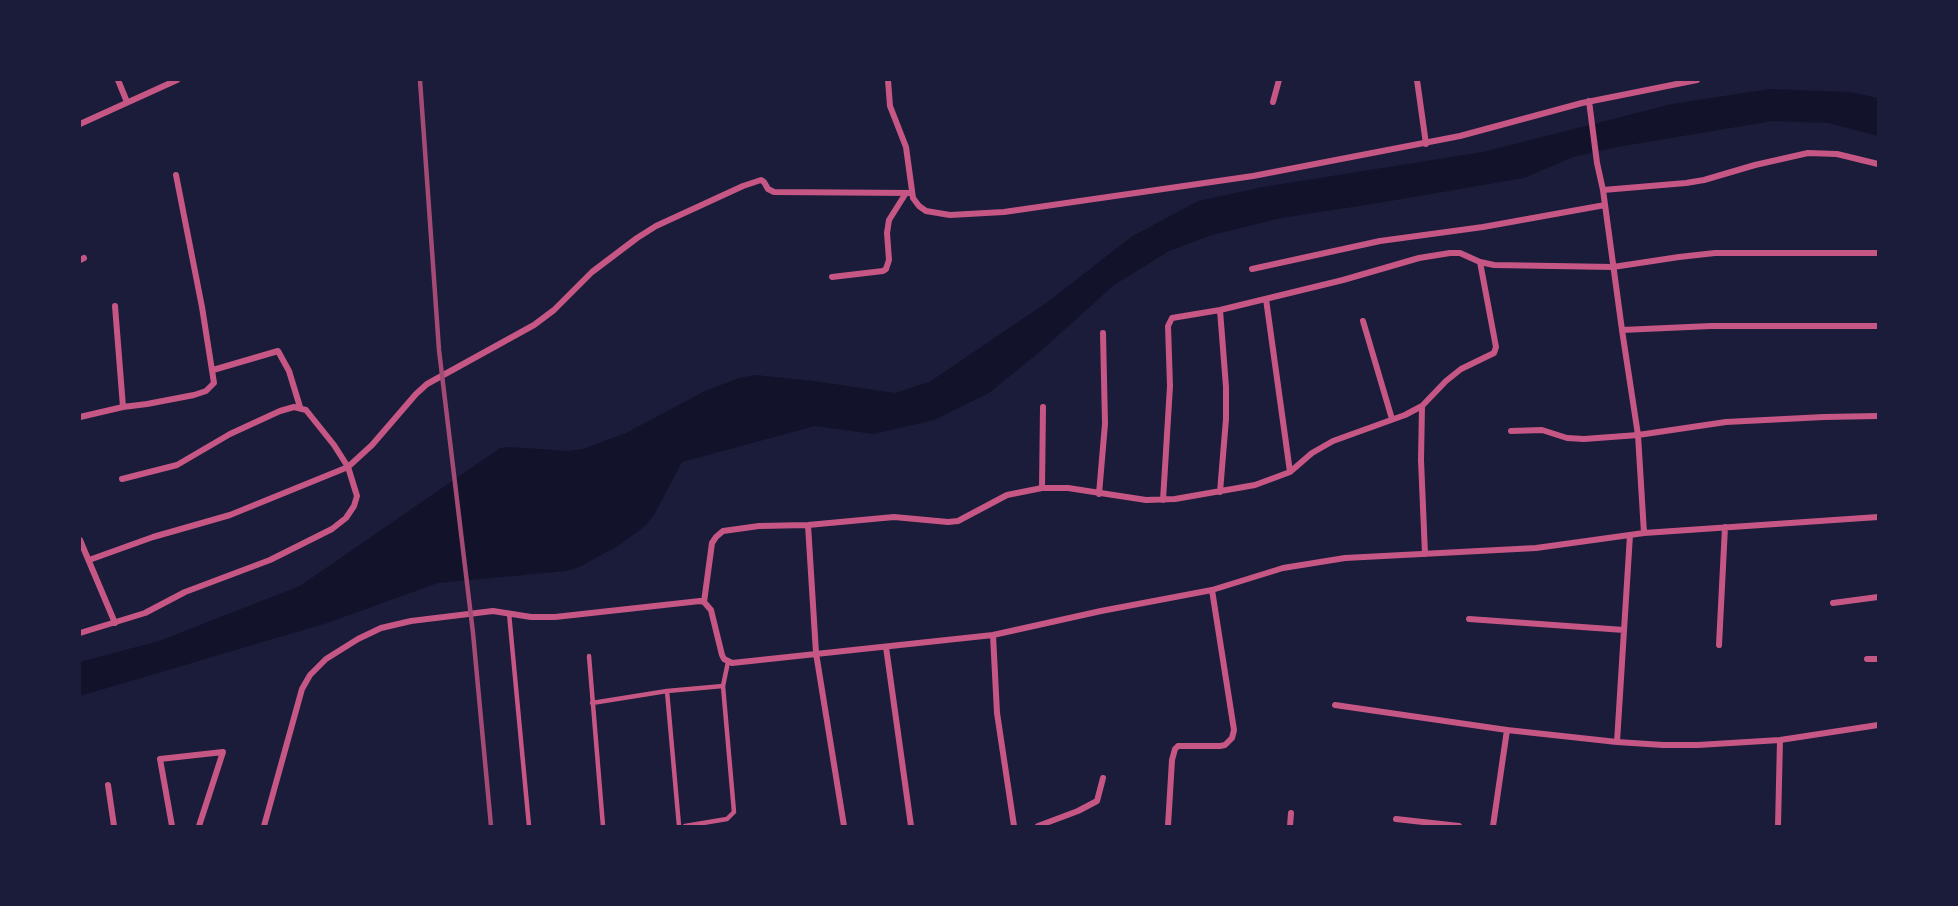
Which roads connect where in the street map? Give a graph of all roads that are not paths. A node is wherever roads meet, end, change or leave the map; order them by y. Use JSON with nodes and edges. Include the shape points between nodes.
{"nodes":[{"id":1,"x":118,"y":80,"type":"edge"},
{"id":2,"x":177,"y":80,"type":"edge"},
{"id":3,"x":888,"y":80,"type":"edge"},
{"id":4,"x":1279,"y":80,"type":"edge"},
{"id":5,"x":1417,"y":80,"type":"edge"},
{"id":6,"x":1697,"y":80,"type":"edge"},
{"id":7,"x":1665,"y":82,"type":"edge"},
{"id":8,"x":1589,"y":101,"type":"junction"},
{"id":9,"x":128,"y":102,"type":"junction"},
{"id":10,"x":1273,"y":102,"type":"dead end"},
{"id":11,"x":80,"y":124,"type":"edge"},
{"id":12,"x":1426,"y":144,"type":"junction"},
{"id":13,"x":1878,"y":164,"type":"edge"},
{"id":14,"x":176,"y":175,"type":"dead end"},
{"id":15,"x":1603,"y":190,"type":"junction"},
{"id":16,"x":909,"y":193,"type":"junction"},
{"id":17,"x":1605,"y":205,"type":"junction"},
{"id":18,"x":1878,"y":253,"type":"edge"},
{"id":19,"x":1480,"y":262,"type":"junction"},
{"id":20,"x":1613,"y":267,"type":"junction"},
{"id":21,"x":1252,"y":269,"type":"dead end"},
{"id":22,"x":832,"y":277,"type":"dead end"},
{"id":23,"x":1266,"y":299,"type":"junction"},
{"id":24,"x":115,"y":306,"type":"dead end"},
{"id":25,"x":1220,"y":310,"type":"junction"},
{"id":26,"x":1363,"y":321,"type":"dead end"},
{"id":27,"x":1878,"y":326,"type":"edge"},
{"id":28,"x":1622,"y":330,"type":"junction"},
{"id":29,"x":1103,"y":333,"type":"dead end"},
{"id":30,"x":213,"y":370,"type":"junction"},
{"id":31,"x":123,"y":406,"type":"junction"},
{"id":32,"x":1422,"y":406,"type":"junction"},
{"id":33,"x":1044,"y":407,"type":"dead end"},
{"id":34,"x":300,"y":408,"type":"junction"},
{"id":35,"x":1878,"y":416,"type":"edge"},
{"id":36,"x":80,"y":417,"type":"edge"},
{"id":37,"x":1392,"y":419,"type":"junction"},
{"id":38,"x":1511,"y":431,"type":"dead end"},
{"id":39,"x":1638,"y":435,"type":"junction"},
{"id":40,"x":348,"y":467,"type":"junction"},
{"id":41,"x":1290,"y":472,"type":"junction"},
{"id":42,"x":122,"y":479,"type":"dead end"},
{"id":43,"x":1042,"y":488,"type":"junction"},
{"id":44,"x":1220,"y":492,"type":"junction"},
{"id":45,"x":1099,"y":494,"type":"junction"},
{"id":46,"x":1163,"y":500,"type":"junction"},
{"id":47,"x":1878,"y":517,"type":"edge"},
{"id":48,"x":807,"y":525,"type":"junction"},
{"id":49,"x":1725,"y":526,"type":"junction"},
{"id":50,"x":1644,"y":533,"type":"junction"},
{"id":51,"x":1630,"y":535,"type":"junction"},
{"id":52,"x":80,"y":540,"type":"edge"},
{"id":53,"x":1425,"y":554,"type":"junction"},
{"id":54,"x":89,"y":560,"type":"junction"},
{"id":55,"x":1212,"y":590,"type":"junction"},
{"id":56,"x":1878,"y":597,"type":"edge"},
{"id":57,"x":704,"y":602,"type":"junction"},
{"id":58,"x":1833,"y":603,"type":"dead end"},
{"id":59,"x":509,"y":613,"type":"junction"},
{"id":60,"x":1469,"y":619,"type":"dead end"},
{"id":61,"x":115,"y":623,"type":"junction"},
{"id":62,"x":1624,"y":630,"type":"junction"},
{"id":63,"x":80,"y":633,"type":"edge"},
{"id":64,"x":993,"y":635,"type":"junction"},
{"id":65,"x":1719,"y":645,"type":"dead end"},
{"id":66,"x":886,"y":647,"type":"junction"},
{"id":67,"x":816,"y":653,"type":"junction"},
{"id":68,"x":589,"y":656,"type":"dead end"},
{"id":69,"x":1867,"y":659,"type":"dead end"},
{"id":70,"x":1878,"y":659,"type":"edge"},
{"id":71,"x":728,"y":662,"type":"junction"},
{"id":72,"x":723,"y":686,"type":"junction"},
{"id":73,"x":667,"y":691,"type":"junction"},
{"id":74,"x":592,"y":703,"type":"junction"},
{"id":75,"x":1335,"y":705,"type":"dead end"},
{"id":76,"x":1878,"y":725,"type":"edge"},
{"id":77,"x":1507,"y":730,"type":"junction"},
{"id":78,"x":1780,"y":740,"type":"junction"},
{"id":79,"x":1617,"y":742,"type":"junction"},
{"id":80,"x":1103,"y":778,"type":"dead end"},
{"id":81,"x":108,"y":786,"type":"dead end"},
{"id":82,"x":1291,"y":813,"type":"dead end"},
{"id":83,"x":1396,"y":819,"type":"dead end"},
{"id":84,"x":114,"y":826,"type":"edge"},
{"id":85,"x":172,"y":826,"type":"edge"},
{"id":86,"x":199,"y":826,"type":"edge"},
{"id":87,"x":264,"y":826,"type":"edge"},
{"id":88,"x":530,"y":826,"type":"edge"},
{"id":89,"x":603,"y":826,"type":"edge"},
{"id":90,"x":679,"y":826,"type":"edge"},
{"id":91,"x":685,"y":826,"type":"edge"},
{"id":92,"x":844,"y":826,"type":"edge"},
{"id":93,"x":911,"y":826,"type":"edge"},
{"id":94,"x":1014,"y":826,"type":"edge"},
{"id":95,"x":1038,"y":826,"type":"edge"},
{"id":96,"x":1168,"y":826,"type":"edge"},
{"id":97,"x":1290,"y":826,"type":"edge"},
{"id":98,"x":1459,"y":826,"type":"edge"},
{"id":99,"x":1493,"y":826,"type":"edge"},
{"id":100,"x":1778,"y":826,"type":"edge"}],
"edges":[{"from":1,"to":9,"type":"street"},
{"from":2,"to":9,"type":"street"},
{"from":3,"to":16,"type":"street","via":[[890,106],[906,147]]},
{"from":4,"to":10,"type":"street"},
{"from":5,"to":12,"type":"street"},
{"from":6,"to":7,"type":"street"},
{"from":7,"to":8,"type":"street"},
{"from":8,"to":12,"type":"street"},
{"from":8,"to":15,"type":"street"},
{"from":9,"to":11,"type":"street"},
{"from":12,"to":16,"type":"street","via":[[1253,176],[1004,212],[937,214],[919,206]]},
{"from":13,"to":15,"type":"street","via":[[1837,154],[1808,153],[1704,180]]},
{"from":14,"to":30,"type":"street"},
{"from":15,"to":17,"type":"street"},
{"from":16,"to":22,"type":"street","via":[[889,220],[886,269]]},
{"from":16,"to":40,"type":"street","via":[[774,192],[759,180],[656,226],[592,272],[540,320],[422,388],[384,434]]},
{"from":17,"to":20,"type":"street"},
{"from":17,"to":21,"type":"street","via":[[1380,241]]},
{"from":18,"to":20,"type":"street","via":[[1715,253]]},
{"from":19,"to":20,"type":"street"},
{"from":19,"to":23,"type":"street","via":[[1460,253],[1434,255]]},
{"from":19,"to":32,"type":"street","via":[[1495,351],[1454,374]]},
{"from":20,"to":28,"type":"street"},
{"from":23,"to":25,"type":"street"},
{"from":23,"to":41,"type":"street"},
{"from":24,"to":31,"type":"street"},
{"from":25,"to":44,"type":"street","via":[[1226,419]]},
{"from":25,"to":46,"type":"street","via":[[1172,318],[1168,323],[1170,386]]},
{"from":26,"to":37,"type":"street"},
{"from":27,"to":28,"type":"street"},
{"from":28,"to":39,"type":"street"},
{"from":29,"to":45,"type":"street","via":[[1105,424]]},
{"from":30,"to":31,"type":"street","via":[[214,384],[206,391]]},
{"from":30,"to":34,"type":"street","via":[[278,351],[289,371]]},
{"from":31,"to":36,"type":"street"},
{"from":32,"to":37,"type":"street"},
{"from":32,"to":53,"type":"street"},
{"from":33,"to":43,"type":"street"},
{"from":34,"to":40,"type":"street","via":[[319,425]]},
{"from":34,"to":42,"type":"street","via":[[280,411],[230,434],[177,465]]},
{"from":35,"to":39,"type":"street","via":[[1726,422]]},
{"from":37,"to":41,"type":"street","via":[[1333,441]]},
{"from":38,"to":39,"type":"street","via":[[1542,430],[1573,439]]},
{"from":39,"to":50,"type":"street"},
{"from":40,"to":54,"type":"street","via":[[230,515]]},
{"from":40,"to":61,"type":"street","via":[[357,496],[346,518],[332,529],[270,560]]},
{"from":41,"to":44,"type":"street"},
{"from":43,"to":45,"type":"street"},
{"from":43,"to":48,"type":"street","via":[[1007,495],[958,521],[894,517]]},
{"from":44,"to":46,"type":"street"},
{"from":45,"to":46,"type":"street"},
{"from":47,"to":49,"type":"street"},
{"from":48,"to":57,"type":"street","via":[[723,531],[712,543]]},
{"from":48,"to":67,"type":"street"},
{"from":49,"to":50,"type":"street"},
{"from":49,"to":65,"type":"street"},
{"from":50,"to":51,"type":"street"},
{"from":51,"to":53,"type":"street","via":[[1536,548]]},
{"from":51,"to":62,"type":"street"},
{"from":52,"to":54,"type":"street"},
{"from":53,"to":55,"type":"street","via":[[1311,563]]},
{"from":54,"to":61,"type":"street"},
{"from":55,"to":64,"type":"street"},
{"from":55,"to":96,"type":"street","via":[[1234,730],[1232,738],[1220,746],[1175,749]]},
{"from":56,"to":58,"type":"street"},
{"from":57,"to":59,"type":"street","via":[[555,617]]},
{"from":57,"to":71,"type":"street","via":[[711,610],[722,655]]},
{"from":59,"to":87,"type":"street","via":[[493,611],[381,628],[326,659],[302,689]]},
{"from":59,"to":88,"type":"lane"},
{"from":60,"to":62,"type":"street"},
{"from":61,"to":63,"type":"street"},
{"from":62,"to":79,"type":"street"},
{"from":64,"to":66,"type":"street"},
{"from":64,"to":94,"type":"street","via":[[1000,745]]},
{"from":66,"to":67,"type":"street"},
{"from":66,"to":93,"type":"street"},
{"from":67,"to":71,"type":"street"},
{"from":67,"to":92,"type":"street"},
{"from":68,"to":74,"type":"lane"},
{"from":69,"to":70,"type":"street"},
{"from":71,"to":72,"type":"lane"},
{"from":72,"to":73,"type":"lane"},
{"from":72,"to":91,"type":"lane","via":[[734,812],[727,819]]},
{"from":73,"to":74,"type":"lane"},
{"from":73,"to":90,"type":"lane"},
{"from":74,"to":89,"type":"lane"},
{"from":75,"to":77,"type":"street"},
{"from":76,"to":78,"type":"street"},
{"from":77,"to":79,"type":"street"},
{"from":77,"to":99,"type":"street"},
{"from":78,"to":79,"type":"street","via":[[1698,745]]},
{"from":78,"to":100,"type":"street"},
{"from":80,"to":95,"type":"street","via":[[1097,801]]},
{"from":81,"to":84,"type":"street"},
{"from":82,"to":97,"type":"street"},
{"from":83,"to":98,"type":"street"},
{"from":85,"to":86,"type":"street","via":[[160,759],[223,752]]}]}
